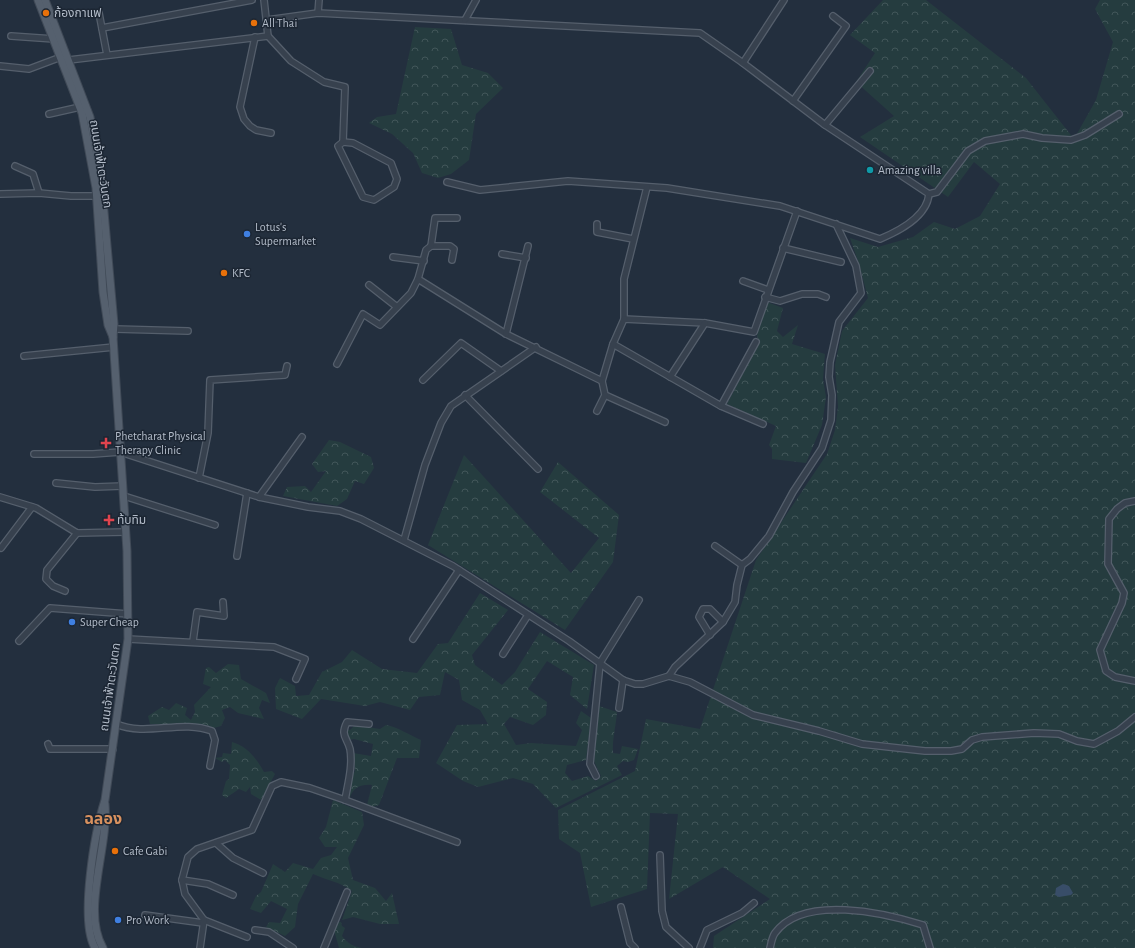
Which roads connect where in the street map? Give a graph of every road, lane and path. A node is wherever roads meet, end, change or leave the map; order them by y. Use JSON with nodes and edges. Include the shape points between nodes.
{"nodes":[{"id":1,"x":38,"y":0,"type":"edge"},
{"id":2,"x":45,"y":0,"type":"edge"},
{"id":3,"x":252,"y":0,"type":"edge"},
{"id":4,"x":264,"y":0,"type":"edge"},
{"id":5,"x":319,"y":0,"type":"edge"},
{"id":6,"x":476,"y":0,"type":"edge"},
{"id":7,"x":784,"y":0,"type":"edge"},
{"id":8,"x":98,"y":13,"type":"dead end"},
{"id":9,"x":318,"y":13,"type":"junction"},
{"id":10,"x":833,"y":16,"type":"dead end"},
{"id":11,"x":267,"y":20,"type":"junction"},
{"id":12,"x":465,"y":20,"type":"junction"},
{"id":13,"x":102,"y":28,"type":"junction"},
{"id":14,"x":11,"y":36,"type":"dead end"},
{"id":15,"x":268,"y":36,"type":"junction"},
{"id":16,"x":255,"y":37,"type":"junction"},
{"id":17,"x":54,"y":38,"type":"junction"},
{"id":18,"x":107,"y":55,"type":"junction"},
{"id":19,"x":61,"y":57,"type":"junction"},
{"id":20,"x":69,"y":60,"type":"junction"},
{"id":21,"x":743,"y":63,"type":"junction"},
{"id":22,"x":0,"y":66,"type":"edge"},
{"id":23,"x":870,"y":71,"type":"dead end"},
{"id":24,"x":793,"y":101,"type":"junction"},
{"id":25,"x":80,"y":107,"type":"junction"},
{"id":26,"x":49,"y":114,"type":"dead end"},
{"id":27,"x":1120,"y":114,"type":"dead end"},
{"id":28,"x":825,"y":125,"type":"junction"},
{"id":29,"x":271,"y":133,"type":"dead end"},
{"id":30,"x":343,"y":142,"type":"junction"},
{"id":31,"x":15,"y":166,"type":"dead end"},
{"id":32,"x":447,"y":182,"type":"dead end"},
{"id":33,"x":647,"y":186,"type":"junction"},
{"id":34,"x":39,"y":193,"type":"junction"},
{"id":35,"x":0,"y":194,"type":"edge"},
{"id":36,"x":929,"y":194,"type":"junction"},
{"id":37,"x":96,"y":196,"type":"junction"},
{"id":38,"x":797,"y":211,"type":"junction"},
{"id":39,"x":457,"y":218,"type":"dead end"},
{"id":40,"x":597,"y":224,"type":"dead end"},
{"id":41,"x":836,"y":224,"type":"junction"},
{"id":42,"x":633,"y":239,"type":"junction"},
{"id":43,"x":431,"y":246,"type":"junction"},
{"id":44,"x":528,"y":246,"type":"dead end"},
{"id":45,"x":783,"y":248,"type":"junction"},
{"id":46,"x":502,"y":254,"type":"dead end"},
{"id":47,"x":393,"y":257,"type":"dead end"},
{"id":48,"x":526,"y":258,"type":"junction"},
{"id":49,"x":452,"y":260,"type":"dead end"},
{"id":50,"x":424,"y":261,"type":"junction"},
{"id":51,"x":842,"y":262,"type":"dead end"},
{"id":52,"x":418,"y":279,"type":"junction"},
{"id":53,"x":743,"y":281,"type":"dead end"},
{"id":54,"x":369,"y":285,"type":"dead end"},
{"id":55,"x":768,"y":290,"type":"junction"},
{"id":56,"x":765,"y":297,"type":"junction"},
{"id":57,"x":826,"y":297,"type":"dead end"},
{"id":58,"x":397,"y":306,"type":"junction"},
{"id":59,"x":624,"y":318,"type":"junction"},
{"id":60,"x":705,"y":323,"type":"junction"},
{"id":61,"x":115,"y":329,"type":"junction"},
{"id":62,"x":188,"y":331,"type":"dead end"},
{"id":63,"x":506,"y":334,"type":"junction"},
{"id":64,"x":113,"y":337,"type":"junction"},
{"id":65,"x":756,"y":342,"type":"dead end"},
{"id":66,"x":613,"y":344,"type":"junction"},
{"id":67,"x":114,"y":347,"type":"junction"},
{"id":68,"x":536,"y":347,"type":"junction"},
{"id":69,"x":24,"y":356,"type":"dead end"},
{"id":70,"x":337,"y":364,"type":"dead end"},
{"id":71,"x":287,"y":366,"type":"dead end"},
{"id":72,"x":501,"y":371,"type":"junction"},
{"id":73,"x":670,"y":376,"type":"junction"},
{"id":74,"x":423,"y":380,"type":"dead end"},
{"id":75,"x":602,"y":381,"type":"junction"},
{"id":76,"x":465,"y":395,"type":"junction"},
{"id":77,"x":605,"y":395,"type":"junction"},
{"id":78,"x":721,"y":406,"type":"junction"},
{"id":79,"x":597,"y":411,"type":"dead end"},
{"id":80,"x":665,"y":422,"type":"dead end"},
{"id":81,"x":763,"y":424,"type":"dead end"},
{"id":82,"x":302,"y":437,"type":"dead end"},
{"id":83,"x":120,"y":452,"type":"junction"},
{"id":84,"x":34,"y":454,"type":"dead end"},
{"id":85,"x":538,"y":469,"type":"dead end"},
{"id":86,"x":199,"y":478,"type":"junction"},
{"id":87,"x":56,"y":483,"type":"dead end"},
{"id":88,"x":123,"y":486,"type":"junction"},
{"id":89,"x":246,"y":493,"type":"junction"},
{"id":90,"x":0,"y":496,"type":"edge"},
{"id":91,"x":124,"y":496,"type":"junction"},
{"id":92,"x":259,"y":497,"type":"junction"},
{"id":93,"x":1135,"y":501,"type":"edge"},
{"id":94,"x":32,"y":507,"type":"junction"},
{"id":95,"x":216,"y":525,"type":"dead end"},
{"id":96,"x":126,"y":532,"type":"junction"},
{"id":97,"x":77,"y":533,"type":"junction"},
{"id":98,"x":404,"y":540,"type":"junction"},
{"id":99,"x":715,"y":546,"type":"dead end"},
{"id":100,"x":1,"y":548,"type":"edge"},
{"id":101,"x":236,"y":556,"type":"dead end"},
{"id":102,"x":742,"y":565,"type":"junction"},
{"id":103,"x":459,"y":570,"type":"junction"},
{"id":104,"x":65,"y":591,"type":"dead end"},
{"id":105,"x":639,"y":600,"type":"dead end"},
{"id":106,"x":223,"y":602,"type":"dead end"},
{"id":107,"x":128,"y":614,"type":"junction"},
{"id":108,"x":528,"y":616,"type":"junction"},
{"id":109,"x":724,"y":622,"type":"junction"},
{"id":110,"x":710,"y":635,"type":"junction"},
{"id":111,"x":128,"y":638,"type":"junction"},
{"id":112,"x":413,"y":639,"type":"dead end"},
{"id":113,"x":18,"y":641,"type":"dead end"},
{"id":114,"x":193,"y":641,"type":"junction"},
{"id":115,"x":503,"y":654,"type":"dead end"},
{"id":116,"x":600,"y":664,"type":"junction"},
{"id":117,"x":669,"y":676,"type":"junction"},
{"id":118,"x":296,"y":679,"type":"dead end"},
{"id":119,"x":624,"y":680,"type":"junction"},
{"id":120,"x":1135,"y":681,"type":"edge"},
{"id":121,"x":619,"y":708,"type":"dead end"},
{"id":122,"x":1135,"y":717,"type":"edge"},
{"id":123,"x":116,"y":724,"type":"junction"},
{"id":124,"x":369,"y":724,"type":"dead end"},
{"id":125,"x":48,"y":744,"type":"dead end"},
{"id":126,"x":113,"y":749,"type":"junction"},
{"id":127,"x":210,"y":766,"type":"dead end"},
{"id":128,"x":596,"y":776,"type":"dead end"},
{"id":129,"x":105,"y":800,"type":"junction"},
{"id":130,"x":345,"y":800,"type":"junction"},
{"id":131,"x":457,"y":842,"type":"dead end"},
{"id":132,"x":216,"y":843,"type":"junction"},
{"id":133,"x":660,"y":855,"type":"dead end"},
{"id":134,"x":94,"y":856,"type":"junction"},
{"id":135,"x":102,"y":858,"type":"junction"},
{"id":136,"x":96,"y":873,"type":"junction"},
{"id":137,"x":263,"y":873,"type":"dead end"},
{"id":138,"x":182,"y":880,"type":"junction"},
{"id":139,"x":347,"y":892,"type":"dead end"},
{"id":140,"x":233,"y":895,"type":"dead end"},
{"id":141,"x":754,"y":903,"type":"dead end"},
{"id":142,"x":621,"y":907,"type":"dead end"},
{"id":143,"x":145,"y":915,"type":"dead end"},
{"id":144,"x":203,"y":921,"type":"junction"},
{"id":145,"x":255,"y":930,"type":"dead end"},
{"id":146,"x":247,"y":937,"type":"dead end"},
{"id":147,"x":95,"y":948,"type":"edge"},
{"id":148,"x":103,"y":948,"type":"edge"},
{"id":149,"x":200,"y":948,"type":"edge"},
{"id":150,"x":293,"y":948,"type":"edge"},
{"id":151,"x":324,"y":948,"type":"edge"},
{"id":152,"x":635,"y":948,"type":"edge"},
{"id":153,"x":689,"y":948,"type":"edge"},
{"id":154,"x":700,"y":948,"type":"edge"},
{"id":155,"x":770,"y":948,"type":"edge"},
{"id":156,"x":930,"y":948,"type":"edge"}],
"edges":[{"from":1,"to":17,"type":"main road","name":"ถนนเจ้าฟ้าตะวันตก"},
{"from":2,"to":20,"type":"main road","name":"ถนนเจ้าฟ้าตะวันตก"},
{"from":3,"to":13,"type":"street"},
{"from":4,"to":11,"type":"street"},
{"from":5,"to":9,"type":"street"},
{"from":6,"to":12,"type":"street"},
{"from":7,"to":21,"type":"street"},
{"from":8,"to":13,"type":"street"},
{"from":9,"to":11,"type":"street"},
{"from":9,"to":12,"type":"street"},
{"from":10,"to":24,"type":"street","via":[[846,26]]},
{"from":11,"to":15,"type":"street"},
{"from":12,"to":21,"type":"street","via":[[700,33]]},
{"from":13,"to":18,"type":"street"},
{"from":14,"to":17,"type":"street"},
{"from":15,"to":16,"type":"street"},
{"from":15,"to":30,"type":"street","via":[[291,61],[310,74],[324,82],[345,87]]},
{"from":16,"to":18,"type":"street"},
{"from":16,"to":29,"type":"street","via":[[240,107],[244,119],[250,126]]},
{"from":17,"to":19,"type":"main road","name":"ถนนเจ้าฟ้าตะวันตก"},
{"from":18,"to":20,"type":"street"},
{"from":19,"to":22,"type":"street","via":[[29,69]]},
{"from":19,"to":25,"type":"main road","name":"ถนนเจ้าฟ้าตะวันตก"},
{"from":20,"to":61,"type":"main road","name":"ถนนเจ้าฟ้าตะวันตก","via":[[90,117],[101,178]]},
{"from":21,"to":24,"type":"street"},
{"from":23,"to":28,"type":"street"},
{"from":24,"to":28,"type":"street"},
{"from":25,"to":26,"type":"street"},
{"from":25,"to":37,"type":"main road","name":"ถนนเจ้าฟ้าตะวันตก"},
{"from":27,"to":36,"type":"street","via":[[1085,135],[1071,140],[1023,134],[985,141],[968,151],[937,192]]},
{"from":28,"to":36,"type":"street"},
{"from":30,"to":30,"type":"street","via":[[338,146],[363,197],[374,200],[394,187],[397,179],[391,164],[353,143]]},
{"from":31,"to":34,"type":"street","via":[[33,174]]},
{"from":32,"to":33,"type":"street","via":[[480,190],[568,181]]},
{"from":33,"to":38,"type":"street","via":[[780,206]]},
{"from":33,"to":42,"type":"street"},
{"from":34,"to":35,"type":"street"},
{"from":34,"to":37,"type":"street"},
{"from":36,"to":41,"type":"street","via":[[925,206],[903,229],[880,239]]},
{"from":37,"to":64,"type":"main road","name":"ถนนเจ้าฟ้าตะวันตก","via":[[103,292],[108,325]]},
{"from":38,"to":41,"type":"street"},
{"from":38,"to":45,"type":"street"},
{"from":39,"to":43,"type":"street","via":[[435,218]]},
{"from":40,"to":42,"type":"street","via":[[597,232]]},
{"from":41,"to":102,"type":"street","via":[[856,266],[861,293],[839,322],[830,362],[831,420],[822,448],[793,492],[769,536]]},
{"from":42,"to":59,"type":"street","via":[[624,279]]},
{"from":43,"to":49,"type":"street","via":[[450,246],[454,249]]},
{"from":43,"to":50,"type":"street","via":[[426,250]]},
{"from":44,"to":48,"type":"street"},
{"from":45,"to":51,"type":"street"},
{"from":45,"to":55,"type":"street"},
{"from":46,"to":48,"type":"street"},
{"from":47,"to":50,"type":"street"},
{"from":48,"to":63,"type":"street"},
{"from":50,"to":52,"type":"street"},
{"from":52,"to":58,"type":"street","via":[[411,293]]},
{"from":52,"to":63,"type":"street"},
{"from":53,"to":55,"type":"street"},
{"from":54,"to":58,"type":"street"},
{"from":55,"to":56,"type":"street"},
{"from":56,"to":57,"type":"street","via":[[780,301],[802,294]]},
{"from":56,"to":60,"type":"street","via":[[754,332]]},
{"from":58,"to":70,"type":"street","via":[[380,324],[363,314]]},
{"from":59,"to":60,"type":"street"},
{"from":59,"to":66,"type":"street"},
{"from":60,"to":73,"type":"street"},
{"from":61,"to":62,"type":"street"},
{"from":61,"to":64,"type":"main road","name":"ถนนเจ้าฟ้าตะวันตก"},
{"from":63,"to":68,"type":"street"},
{"from":64,"to":67,"type":"main road","name":"ถนนเจ้าฟ้าตะวันตก"},
{"from":65,"to":78,"type":"street"},
{"from":66,"to":73,"type":"street"},
{"from":66,"to":75,"type":"street"},
{"from":67,"to":69,"type":"street"},
{"from":67,"to":83,"type":"main road","name":"ถนนเจ้าฟ้าตะวันตก"},
{"from":68,"to":72,"type":"street"},
{"from":68,"to":75,"type":"street"},
{"from":71,"to":86,"type":"street","via":[[285,375],[210,380],[208,433]]},
{"from":72,"to":74,"type":"street","via":[[461,343]]},
{"from":72,"to":76,"type":"street"},
{"from":73,"to":78,"type":"street"},
{"from":75,"to":77,"type":"street"},
{"from":76,"to":85,"type":"street"},
{"from":76,"to":98,"type":"street","via":[[451,406],[441,423],[425,466]]},
{"from":77,"to":79,"type":"street"},
{"from":77,"to":80,"type":"street"},
{"from":78,"to":81,"type":"street"},
{"from":82,"to":92,"type":"street"},
{"from":83,"to":84,"type":"street"},
{"from":83,"to":86,"type":"street"},
{"from":83,"to":88,"type":"main road","name":"ถนนเจ้าฟ้าตะวันตก"},
{"from":86,"to":89,"type":"street"},
{"from":87,"to":88,"type":"street","via":[[95,487]]},
{"from":88,"to":91,"type":"main road","name":"ถนนเจ้าฟ้าตะวันตก"},
{"from":89,"to":92,"type":"street"},
{"from":89,"to":101,"type":"street"},
{"from":90,"to":94,"type":"street"},
{"from":91,"to":95,"type":"street"},
{"from":91,"to":96,"type":"main road","name":"ถนนเจ้าฟ้าตะวันตก"},
{"from":92,"to":98,"type":"street","via":[[340,511]]},
{"from":93,"to":120,"type":"street","via":[[1121,506],[1110,519],[1108,564],[1124,593],[1122,603],[1100,650],[1106,671],[1115,677]]},
{"from":94,"to":97,"type":"street"},
{"from":94,"to":100,"type":"street"},
{"from":96,"to":97,"type":"street"},
{"from":96,"to":107,"type":"main road","name":"ถนนเจ้าฟ้าตะวันตก"},
{"from":97,"to":104,"type":"street","via":[[47,570],[46,579]]},
{"from":98,"to":103,"type":"street"},
{"from":99,"to":102,"type":"street"},
{"from":102,"to":109,"type":"street","via":[[735,602]]},
{"from":103,"to":108,"type":"street"},
{"from":103,"to":112,"type":"street"},
{"from":105,"to":116,"type":"street"},
{"from":106,"to":114,"type":"street","via":[[224,616],[198,612]]},
{"from":107,"to":111,"type":"main road","name":"ถนนเจ้าฟ้าตะวันตก"},
{"from":107,"to":113,"type":"street","via":[[50,608]]},
{"from":108,"to":115,"type":"street"},
{"from":108,"to":116,"type":"street"},
{"from":109,"to":110,"type":"street"},
{"from":109,"to":110,"type":"street","via":[[710,609],[703,609],[699,617]]},
{"from":110,"to":117,"type":"street","via":[[675,667]]},
{"from":111,"to":114,"type":"street"},
{"from":111,"to":123,"type":"main road","name":"ถนนเจ้าฟ้าตะวันตก"},
{"from":114,"to":118,"type":"street","via":[[274,647],[305,659]]},
{"from":116,"to":119,"type":"street"},
{"from":116,"to":128,"type":"street","via":[[590,764]]},
{"from":117,"to":119,"type":"street","via":[[643,684]]},
{"from":117,"to":122,"type":"street","via":[[690,682],[753,715],[862,744],[925,751],[962,749],[972,740],[982,737],[1034,733],[1059,734],[1094,744],[1118,731]]},
{"from":119,"to":121,"type":"street"},
{"from":123,"to":126,"type":"main road","name":"ถนนเจ้าฟ้าตะวันตก"},
{"from":123,"to":127,"type":"street","via":[[143,730],[193,727],[212,731],[215,740]]},
{"from":124,"to":130,"type":"street","via":[[347,722],[344,727],[344,737],[350,748],[351,760]]},
{"from":125,"to":126,"type":"street","via":[[50,750]]},
{"from":126,"to":129,"type":"main road","name":"ถนนเจ้าฟ้าตะวันตก"},
{"from":129,"to":134,"type":"main road","name":"ถนนเจ้าฟ้าตะวันตก","via":[[99,820]]},
{"from":129,"to":135,"type":"main road","name":"ถนนเจ้าฟ้าตะวันตก","via":[[107,821]]},
{"from":130,"to":131,"type":"street"},
{"from":130,"to":132,"type":"street","via":[[310,788],[281,782],[272,786],[252,830]]},
{"from":132,"to":137,"type":"street","via":[[233,858]]},
{"from":132,"to":138,"type":"street","via":[[197,849],[188,857]]},
{"from":133,"to":153,"type":"street","via":[[662,911],[666,928]]},
{"from":134,"to":135,"type":"main road"},
{"from":134,"to":136,"type":"main road","name":"ถนนเจ้าฟ้าตะวันตก"},
{"from":135,"to":136,"type":"main road","name":"ถนนเจ้าฟ้าตะวันตก"},
{"from":136,"to":147,"type":"main road","name":"ถนนเจ้าฟ้าตะวันตก","via":[[87,911],[88,928]]},
{"from":136,"to":148,"type":"main road","name":"ถนนเจ้าฟ้าตะวันตก","via":[[96,930]]},
{"from":138,"to":140,"type":"street","via":[[208,884]]},
{"from":138,"to":144,"type":"street","via":[[185,894]]},
{"from":139,"to":151,"type":"street"},
{"from":141,"to":154,"type":"street","via":[[742,913],[707,930]]},
{"from":142,"to":152,"type":"street","via":[[630,943]]},
{"from":143,"to":144,"type":"street"},
{"from":144,"to":146,"type":"street"},
{"from":144,"to":149,"type":"street"},
{"from":145,"to":150,"type":"street","via":[[269,932]]},
{"from":155,"to":156,"type":"street","via":[[774,934],[791,920],[807,914],[837,909],[923,924]]}]}
